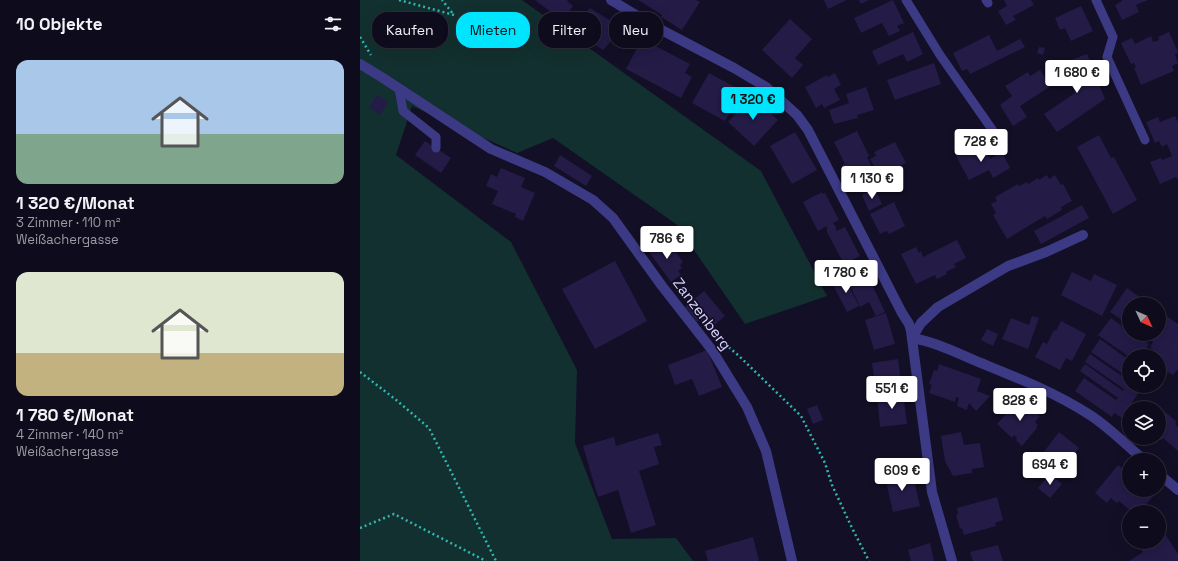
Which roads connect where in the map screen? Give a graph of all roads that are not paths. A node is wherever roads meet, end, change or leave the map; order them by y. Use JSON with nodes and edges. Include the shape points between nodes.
{"nodes":[{"id":1,"x":611,"y":0,"type":"edge"},
{"id":2,"x":906,"y":0,"type":"edge"},
{"id":3,"x":1096,"y":0,"type":"edge"},
{"id":4,"x":360,"y":64,"type":"edge"},
{"id":5,"x":399,"y":88,"type":"junction"},
{"id":6,"x":1145,"y":140,"type":"dead end"},
{"id":7,"x":1003,"y":145,"type":"dead end"},
{"id":8,"x":436,"y":148,"type":"dead end"},
{"id":9,"x":1083,"y":235,"type":"dead end"},
{"id":10,"x":912,"y":338,"type":"junction"},
{"id":11,"x":1136,"y":453,"type":"edge"},
{"id":12,"x":1166,"y":480,"type":"edge"},
{"id":13,"x":1178,"y":490,"type":"edge"},
{"id":14,"x":792,"y":561,"type":"edge"},
{"id":15,"x":952,"y":561,"type":"edge"}],
"edges":[{"from":1,"to":10,"type":"street","via":[[766,87],[798,115],[909,324]]},
{"from":2,"to":7,"type":"lane","via":[[940,55]]},
{"from":3,"to":6,"type":"lane","via":[[1112,37],[1108,57]]},
{"from":4,"to":5,"type":"street","name":"Zanzenberg"},
{"from":5,"to":8,"type":"lane","via":[[403,110],[436,137]]},
{"from":5,"to":14,"type":"street","name":"Zanzenberg","via":[[491,148],[545,172],[593,200],[613,218],[712,350],[746,407],[766,451]]},
{"from":9,"to":10,"type":"street","via":[[1008,266],[962,293],[934,311],[921,323]]},
{"from":10,"to":11,"type":"street","via":[[926,341],[1039,386],[1102,424]]},
{"from":10,"to":15,"type":"street","via":[[932,492]]},
{"from":12,"to":13,"type":"street"}]}
